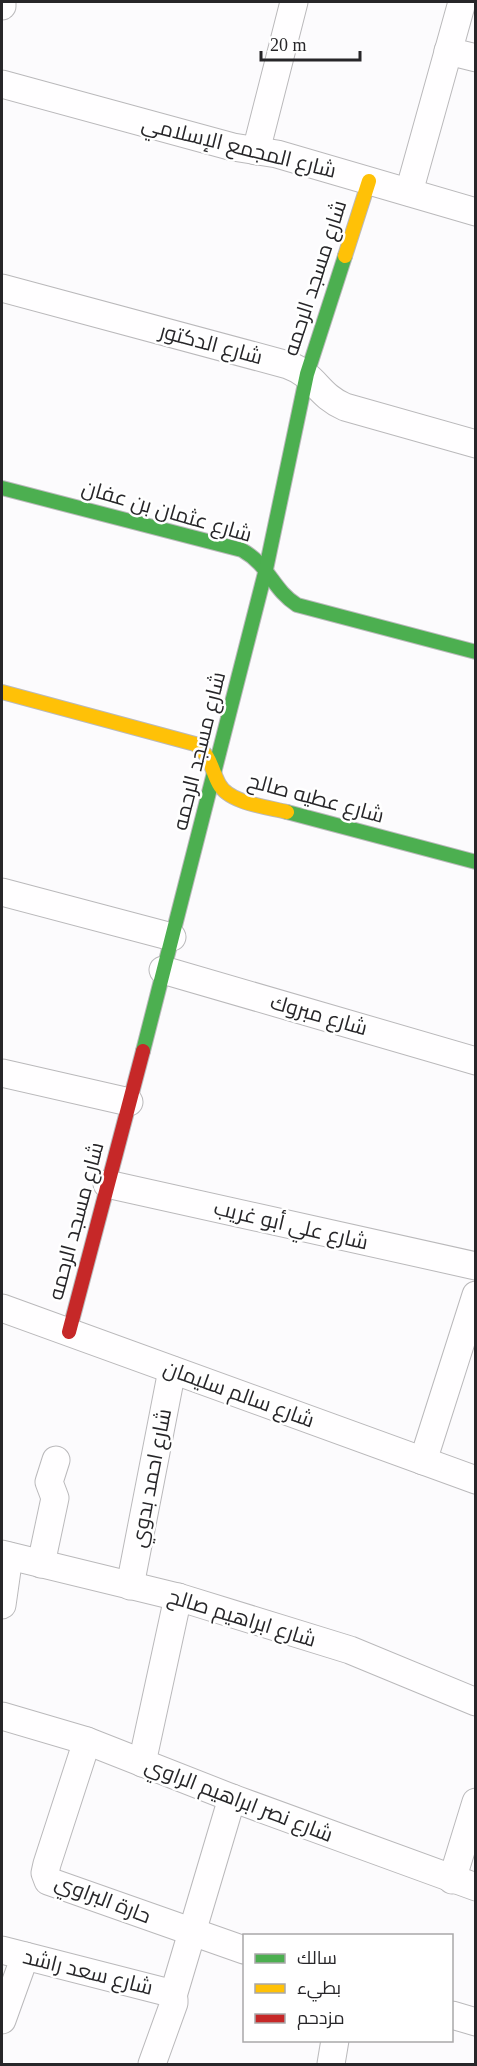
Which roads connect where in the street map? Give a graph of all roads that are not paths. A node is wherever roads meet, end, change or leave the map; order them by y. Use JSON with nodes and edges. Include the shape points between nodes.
{"nodes":[{"id":1,"x":294,"y":2,"type":"edge"},
{"id":2,"x":462,"y":2,"type":"edge"},
{"id":3,"x":447,"y":51,"type":"junction"},
{"id":4,"x":476,"y":58,"type":"edge"},
{"id":5,"x":2,"y":84,"type":"edge"},
{"id":6,"x":256,"y":151,"type":"junction"},
{"id":7,"x":369,"y":181,"type":"junction"},
{"id":8,"x":409,"y":192,"type":"junction"},
{"id":9,"x":476,"y":212,"type":"edge"},
{"id":10,"x":2,"y":288,"type":"edge"},
{"id":11,"x":307,"y":374,"type":"junction"},
{"id":12,"x":476,"y":444,"type":"edge"},
{"id":13,"x":2,"y":488,"type":"edge"},
{"id":14,"x":266,"y":569,"type":"junction"},
{"id":15,"x":476,"y":652,"type":"edge"},
{"id":16,"x":2,"y":692,"type":"edge"},
{"id":17,"x":215,"y":774,"type":"junction"},
{"id":18,"x":476,"y":861,"type":"edge"},
{"id":19,"x":2,"y":892,"type":"edge"},
{"id":20,"x":172,"y":937,"type":"junction"},
{"id":21,"x":163,"y":970,"type":"junction"},
{"id":22,"x":476,"y":1061,"type":"edge"},
{"id":23,"x":2,"y":1073,"type":"edge"},
{"id":24,"x":129,"y":1102,"type":"junction"},
{"id":25,"x":107,"y":1184,"type":"junction"},
{"id":26,"x":476,"y":1266,"type":"edge"},
{"id":27,"x":475,"y":1296,"type":"edge"},
{"id":28,"x":2,"y":1308,"type":"edge"},
{"id":29,"x":69,"y":1332,"type":"junction"},
{"id":30,"x":172,"y":1370,"type":"junction"},
{"id":31,"x":56,"y":1460,"type":"dead end"},
{"id":32,"x":423,"y":1461,"type":"junction"},
{"id":33,"x":476,"y":1480,"type":"edge"},
{"id":34,"x":5,"y":1555,"type":"edge"},
{"id":35,"x":41,"y":1564,"type":"junction"},
{"id":36,"x":130,"y":1586,"type":"junction"},
{"id":37,"x":178,"y":1598,"type":"junction"},
{"id":38,"x":2,"y":1605,"type":"edge"},
{"id":39,"x":476,"y":1702,"type":"edge"},
{"id":40,"x":2,"y":1716,"type":"edge"},
{"id":41,"x":87,"y":1741,"type":"junction"},
{"id":42,"x":141,"y":1763,"type":"junction"},
{"id":43,"x":232,"y":1798,"type":"junction"},
{"id":44,"x":476,"y":1802,"type":"edge"},
{"id":45,"x":464,"y":1883,"type":"edge"},
{"id":46,"x":193,"y":1932,"type":"junction"},
{"id":47,"x":243,"y":1950,"type":"edge"},
{"id":48,"x":13,"y":1953,"type":"edge"},
{"id":49,"x":173,"y":1996,"type":"junction"},
{"id":50,"x":453,"y":2015,"type":"edge"},
{"id":51,"x":2,"y":2020,"type":"edge"},
{"id":52,"x":476,"y":2022,"type":"edge"},
{"id":53,"x":334,"y":2042,"type":"edge"},
{"id":54,"x":152,"y":2064,"type":"edge"},
{"id":55,"x":331,"y":2064,"type":"edge"}],
"edges":[{"from":1,"to":6,"type":"street"},
{"from":2,"to":3,"type":"street"},
{"from":3,"to":4,"type":"street"},
{"from":3,"to":8,"type":"street"},
{"from":5,"to":6,"type":"street","name":"شارع المجمع الإسلامي"},
{"from":6,"to":7,"type":"street","name":"شارع المجمع الإسلامي"},
{"from":7,"to":8,"type":"street","name":"شارع المجمع الإسلامي"},
{"from":7,"to":11,"type":"street","name":"شارع مسجد الرحمه"},
{"from":8,"to":9,"type":"street","name":"شارع المجمع الإسلامي"},
{"from":10,"to":11,"type":"street","name":"شارع الدكتور","via":[[288,365]]},
{"from":11,"to":12,"type":"street","name":"شارع الدكتور","via":[[322,393],[339,404]]},
{"from":11,"to":14,"type":"street","name":"شارع مسجد الرحمه"},
{"from":13,"to":14,"type":"street","name":"شارع عثمان بن عفان","via":[[242,550]]},
{"from":14,"to":15,"type":"street","name":"شارع عثمان بن عفان","via":[[278,590],[297,605]]},
{"from":14,"to":17,"type":"street","name":"شارع مسجد الرحمه"},
{"from":16,"to":17,"type":"street","name":"شارع عطيه صالح","via":[[195,744],[209,756]]},
{"from":17,"to":18,"type":"street","name":"شارع عطيه صالح","via":[[222,791],[230,797]]},
{"from":17,"to":20,"type":"street","name":"شارع مسجد الرحمه"},
{"from":19,"to":20,"type":"street"},
{"from":20,"to":21,"type":"street","name":"شارع مسجد الرحمه"},
{"from":21,"to":22,"type":"street","name":"شارع مبروك"},
{"from":21,"to":24,"type":"street","name":"شارع مسجد الرحمه"},
{"from":23,"to":24,"type":"street"},
{"from":24,"to":25,"type":"street","name":"شارع مسجد الرحمه"},
{"from":25,"to":26,"type":"street","name":"شارع علي أبو غريب"},
{"from":25,"to":29,"type":"street","name":"شارع مسجد الرحمه"},
{"from":27,"to":32,"type":"street"},
{"from":28,"to":29,"type":"street","name":"شارع سالم سليمان"},
{"from":29,"to":30,"type":"street","name":"شارع سالم سليمان"},
{"from":30,"to":32,"type":"street","name":"شارع سالم سليمان"},
{"from":30,"to":36,"type":"street","name":"شارع احمد بدوي"},
{"from":31,"to":35,"type":"street","via":[[49,1482],[55,1498]]},
{"from":32,"to":33,"type":"street","name":"شارع سالم سليمان"},
{"from":34,"to":35,"type":"street","name":"شارع ابراهيم صالح"},
{"from":34,"to":38,"type":"street"},
{"from":35,"to":36,"type":"street","name":"شارع ابراهيم صالح"},
{"from":36,"to":37,"type":"street","name":"شارع ابراهيم صالح"},
{"from":37,"to":39,"type":"street","name":"شارع ابراهيم صالح","via":[[350,1650]]},
{"from":37,"to":42,"type":"street"},
{"from":40,"to":41,"type":"street","name":"شارع نصر ابراهيم الراوي"},
{"from":41,"to":42,"type":"street","name":"شارع نصر ابراهيم الراوي"},
{"from":41,"to":46,"type":"street","name":"حارة البراوي","via":[[47,1864],[48,1881]]},
{"from":42,"to":43,"type":"street","name":"شارع نصر ابراهيم الراوي"},
{"from":43,"to":45,"type":"street","name":"شارع نصر ابراهيم الراوي"},
{"from":43,"to":46,"type":"street"},
{"from":44,"to":45,"type":"street"},
{"from":46,"to":47,"type":"street"},
{"from":46,"to":49,"type":"street"},
{"from":48,"to":49,"type":"street","name":"شارع سعد راشد","via":[[166,1991]]},
{"from":48,"to":51,"type":"street"},
{"from":49,"to":54,"type":"street","name":"شارع سعد راشد","via":[[174,2003]]},
{"from":50,"to":52,"type":"street"},
{"from":53,"to":55,"type":"street"}]}
